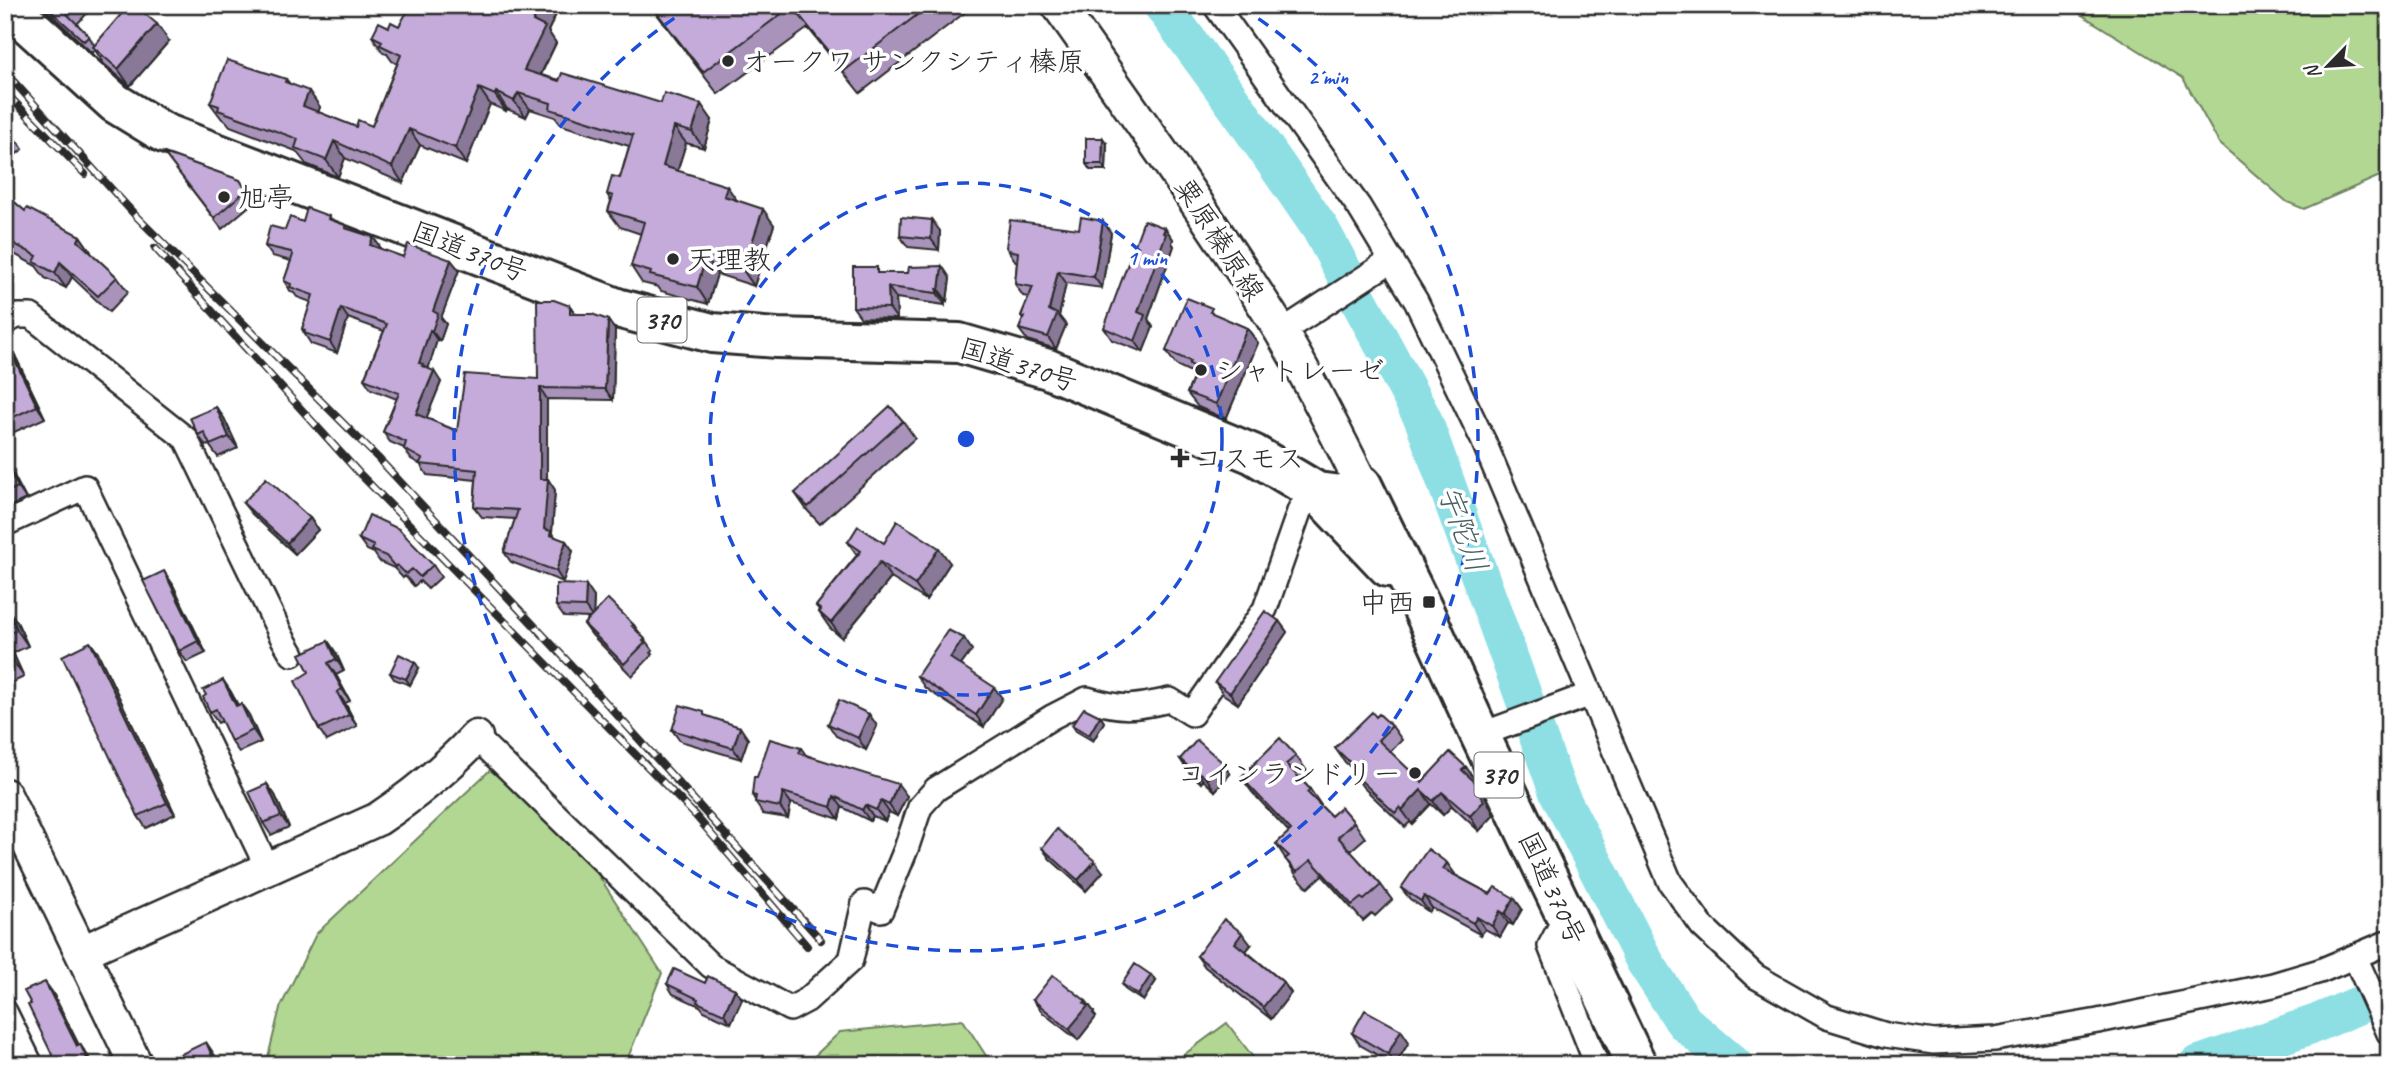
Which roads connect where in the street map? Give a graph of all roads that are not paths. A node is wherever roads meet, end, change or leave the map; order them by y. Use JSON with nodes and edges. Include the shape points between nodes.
{"nodes":[{"id":1,"x":1058,"y":5,"type":"edge"},
{"id":2,"x":1215,"y":5,"type":"edge"},
{"id":3,"x":11,"y":19,"type":"edge"},
{"id":4,"x":1389,"y":262,"type":"junction"},
{"id":5,"x":5,"y":322,"type":"edge"},
{"id":6,"x":1280,"y":332,"type":"junction"},
{"id":7,"x":1362,"y":485,"type":"junction"},
{"id":8,"x":1317,"y":492,"type":"junction"},
{"id":9,"x":5,"y":524,"type":"edge"},
{"id":10,"x":1426,"y":616,"type":"junction"},
{"id":11,"x":292,"y":654,"type":"dead end"},
{"id":12,"x":1588,"y":695,"type":"junction"},
{"id":13,"x":1487,"y":732,"type":"junction"},
{"id":14,"x":476,"y":737,"type":"joint"},
{"id":15,"x":5,"y":795,"type":"edge"},
{"id":16,"x":268,"y":869,"type":"junction"},
{"id":17,"x":1566,"y":916,"type":"junction"},
{"id":18,"x":2389,"y":942,"type":"edge"},
{"id":19,"x":82,"y":952,"type":"junction"},
{"id":20,"x":2357,"y":960,"type":"junction"},
{"id":21,"x":5,"y":1012,"type":"edge"},
{"id":22,"x":2389,"y":1033,"type":"edge"},
{"id":23,"x":30,"y":1065,"type":"edge"},
{"id":24,"x":136,"y":1065,"type":"edge"},
{"id":25,"x":1597,"y":1065,"type":"edge"},
{"id":26,"x":1637,"y":1065,"type":"edge"}],
"edges":[{"from":1,"to":6,"type":"street","name":"粟原榛原線","via":[[1174,169]]},
{"from":2,"to":4,"type":"street","via":[[1359,206]]},
{"from":3,"to":8,"type":"highway","name":"国道370号","number":"370","via":[[116,103],[164,133],[617,308],[712,333],[959,343],[1048,369],[1240,448]]},
{"from":4,"to":6,"type":"street"},
{"from":4,"to":12,"type":"street","via":[[1416,301],[1483,440]]},
{"from":5,"to":11,"type":"street","via":[[31,316],[186,439]]},
{"from":6,"to":7,"type":"street","name":"粟原榛原線"},
{"from":7,"to":8,"type":"highway","via":[[1341,495]]},
{"from":7,"to":10,"type":"highway","name":"国道370号","number":"370"},
{"from":8,"to":10,"type":"highway","name":"国道370号","via":[[1382,559]]},
{"from":8,"to":14,"type":"street","via":[[1300,509],[1265,608],[1192,713],[1170,700],[1133,709],[1087,699],[936,789],[920,807],[881,910],[864,904],[852,960],[790,1009],[711,966]]},
{"from":9,"to":16,"type":"street","via":[[85,486]]},
{"from":10,"to":13,"type":"highway","name":"国道370号","number":"370"},
{"from":12,"to":13,"type":"street"},
{"from":12,"to":20,"type":"street","via":[[1671,881],[1702,926],[1755,976],[1827,1017],[1886,1035],[1934,1042],[1995,1039],[2273,985]]},
{"from":13,"to":17,"type":"highway","name":"国道370号","number":"370"},
{"from":14,"to":16,"type":"street","via":[[414,795],[378,819]]},
{"from":15,"to":19,"type":"street"},
{"from":16,"to":19,"type":"street"},
{"from":17,"to":25,"type":"street","via":[[1550,946]]},
{"from":17,"to":26,"type":"highway","name":"国道370号","number":"370"},
{"from":18,"to":20,"type":"street"},
{"from":19,"to":24,"type":"street"},
{"from":20,"to":22,"type":"street"},
{"from":21,"to":23,"type":"street"}]}
